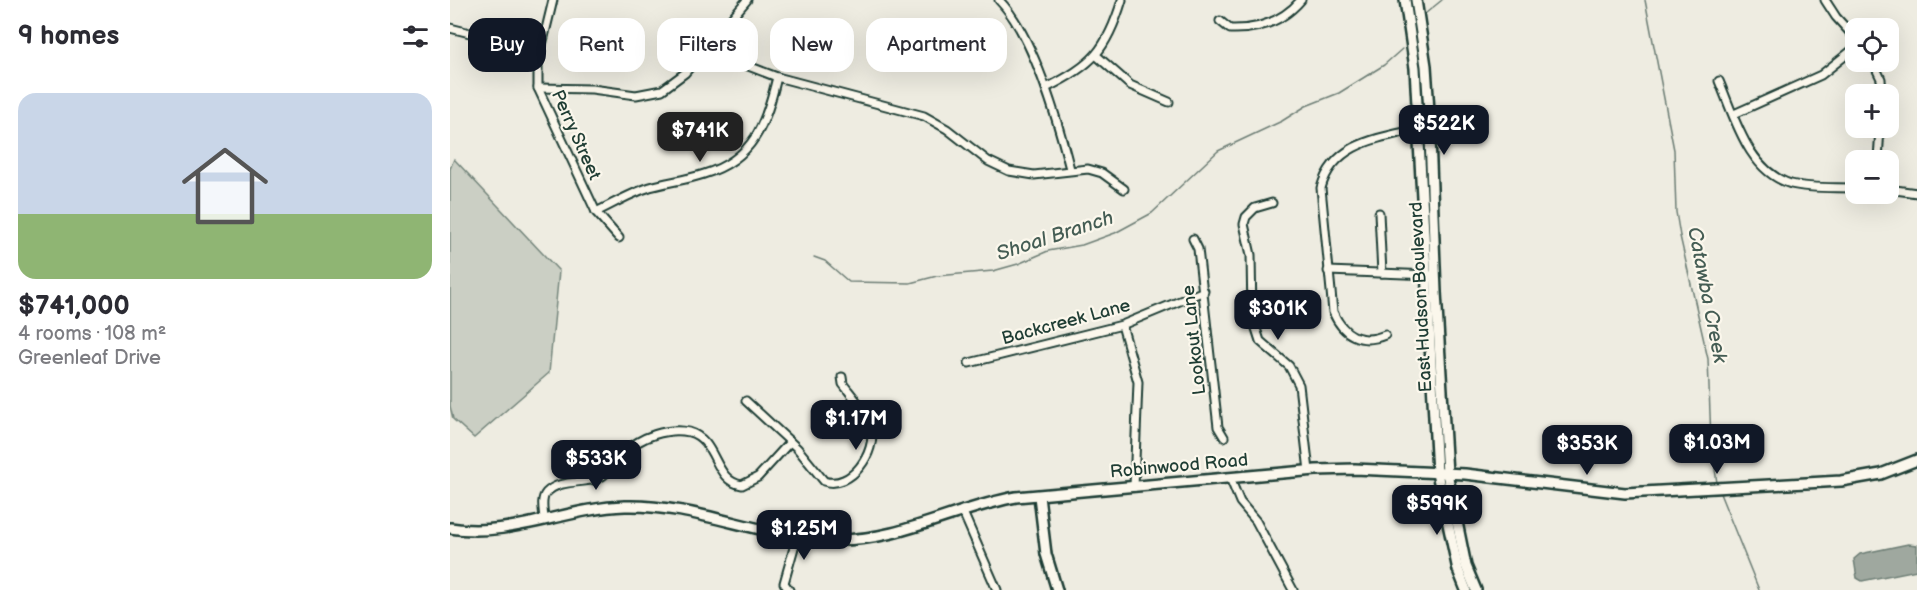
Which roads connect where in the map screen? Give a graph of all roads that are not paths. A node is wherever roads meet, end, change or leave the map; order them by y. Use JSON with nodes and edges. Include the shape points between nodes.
{"nodes":[{"id":1,"x":554,"y":0,"type":"edge"},
{"id":2,"x":747,"y":0,"type":"edge"},
{"id":3,"x":999,"y":0,"type":"edge"},
{"id":4,"x":1122,"y":0,"type":"edge"},
{"id":5,"x":1301,"y":0,"type":"edge"},
{"id":6,"x":1405,"y":0,"type":"edge"},
{"id":7,"x":1416,"y":0,"type":"edge"},
{"id":8,"x":1825,"y":0,"type":"edge"},
{"id":9,"x":731,"y":18,"type":"edge"},
{"id":10,"x":1220,"y":21,"type":"dead end"},
{"id":11,"x":1845,"y":27,"type":"edge"},
{"id":12,"x":450,"y":28,"type":"edge"},
{"id":13,"x":546,"y":29,"type":"edge"},
{"id":14,"x":468,"y":33,"type":"edge"},
{"id":15,"x":1097,"y":56,"type":"junction"},
{"id":16,"x":1845,"y":56,"type":"edge"},
{"id":17,"x":758,"y":70,"type":"edge"},
{"id":18,"x":539,"y":72,"type":"edge"},
{"id":19,"x":685,"y":72,"type":"edge"},
{"id":20,"x":777,"y":77,"type":"junction"},
{"id":21,"x":1719,"y":81,"type":"dead end"},
{"id":22,"x":538,"y":88,"type":"junction"},
{"id":23,"x":1046,"y":88,"type":"junction"},
{"id":24,"x":1169,"y":102,"type":"dead end"},
{"id":25,"x":1734,"y":114,"type":"junction"},
{"id":26,"x":1418,"y":129,"type":"junction"},
{"id":27,"x":1430,"y":131,"type":"junction"},
{"id":28,"x":1070,"y":170,"type":"junction"},
{"id":29,"x":1845,"y":188,"type":"edge"},
{"id":30,"x":1124,"y":189,"type":"dead end"},
{"id":31,"x":1899,"y":191,"type":"edge"},
{"id":32,"x":1917,"y":193,"type":"edge"},
{"id":33,"x":1272,"y":203,"type":"dead end"},
{"id":34,"x":596,"y":212,"type":"junction"},
{"id":35,"x":1379,"y":213,"type":"dead end"},
{"id":36,"x":620,"y":238,"type":"dead end"},
{"id":37,"x":1193,"y":239,"type":"dead end"},
{"id":38,"x":1328,"y":271,"type":"junction"},
{"id":39,"x":1382,"y":273,"type":"junction"},
{"id":40,"x":1431,"y":275,"type":"junction"},
{"id":41,"x":1204,"y":291,"type":"junction"},
{"id":42,"x":1122,"y":325,"type":"junction"},
{"id":43,"x":1385,"y":335,"type":"dead end"},
{"id":44,"x":969,"y":363,"type":"dead end"},
{"id":45,"x":842,"y":377,"type":"dead end"},
{"id":46,"x":746,"y":401,"type":"dead end"},
{"id":47,"x":1224,"y":437,"type":"dead end"},
{"id":48,"x":790,"y":442,"type":"junction"},
{"id":49,"x":1917,"y":460,"type":"edge"},
{"id":50,"x":1309,"y":471,"type":"junction"},
{"id":51,"x":1442,"y":473,"type":"junction"},
{"id":52,"x":1230,"y":478,"type":"junction"},
{"id":53,"x":1134,"y":487,"type":"junction"},
{"id":54,"x":1039,"y":496,"type":"junction"},
{"id":55,"x":962,"y":510,"type":"junction"},
{"id":56,"x":544,"y":520,"type":"junction"},
{"id":57,"x":450,"y":528,"type":"edge"},
{"id":58,"x":797,"y":537,"type":"junction"},
{"id":59,"x":789,"y":590,"type":"edge"},
{"id":60,"x":997,"y":590,"type":"edge"},
{"id":61,"x":1057,"y":590,"type":"edge"},
{"id":62,"x":1293,"y":590,"type":"edge"},
{"id":63,"x":1466,"y":590,"type":"edge"},
{"id":64,"x":1476,"y":590,"type":"edge"}],
"edges":[{"from":1,"to":13,"type":"street","name":"Perry Street"},
{"from":2,"to":9,"type":"street"},
{"from":3,"to":23,"type":"street","via":[[1016,20]]},
{"from":4,"to":15,"type":"street","via":[[1113,28]]},
{"from":5,"to":10,"type":"street","via":[[1278,19],[1257,27],[1230,29]]},
{"from":6,"to":26,"type":"main road","name":"East Hudson Boulevard"},
{"from":7,"to":27,"type":"main road","name":"East Hudson Boulevard"},
{"from":8,"to":11,"type":"street"},
{"from":12,"to":14,"type":"street"},
{"from":15,"to":23,"type":"street"},
{"from":15,"to":24,"type":"street","via":[[1130,85]]},
{"from":16,"to":25,"type":"street","via":[[1821,75]]},
{"from":17,"to":20,"type":"street"},
{"from":18,"to":22,"type":"street","name":"Perry Street"},
{"from":19,"to":22,"type":"street","via":[[677,81],[649,94]]},
{"from":20,"to":28,"type":"street","via":[[924,116],[988,161],[1009,171],[1034,175]]},
{"from":20,"to":34,"type":"street","via":[[763,126],[741,154],[712,172],[647,188]]},
{"from":21,"to":25,"type":"street"},
{"from":22,"to":34,"type":"street","name":"Perry Street"},
{"from":23,"to":28,"type":"street"},
{"from":25,"to":29,"type":"street","via":[[1757,162],[1777,178],[1801,186]]},
{"from":26,"to":27,"type":"main road"},
{"from":26,"to":38,"type":"street","via":[[1363,143],[1337,161],[1325,176],[1322,201]]},
{"from":26,"to":40,"type":"main road","name":"East Hudson Boulevard"},
{"from":27,"to":40,"type":"main road","name":"East Hudson Boulevard"},
{"from":28,"to":30,"type":"street","via":[[1095,171]]},
{"from":31,"to":32,"type":"street"},
{"from":33,"to":50,"type":"street","via":[[1255,208],[1244,224],[1251,255],[1252,316],[1260,341],[1289,366],[1299,385]]},
{"from":34,"to":36,"type":"street","name":"Perry Street"},
{"from":35,"to":39,"type":"street"},
{"from":37,"to":41,"type":"street","name":"Lookout Lane"},
{"from":38,"to":39,"type":"street"},
{"from":38,"to":43,"type":"street","via":[[1332,306],[1340,326],[1363,340]]},
{"from":39,"to":40,"type":"street"},
{"from":40,"to":51,"type":"main road","name":"East Hudson Boulevard"},
{"from":41,"to":42,"type":"street","name":"Backcreek Lane"},
{"from":41,"to":47,"type":"street","name":"Lookout Lane","via":[[1218,427]]},
{"from":42,"to":44,"type":"street","name":"Backcreek Lane"},
{"from":42,"to":53,"type":"street","via":[[1138,382]]},
{"from":45,"to":48,"type":"street","via":[[872,429],[867,455],[860,467],[838,481],[824,481]]},
{"from":46,"to":48,"type":"street"},
{"from":48,"to":56,"type":"street","via":[[758,477],[742,485],[726,478],[711,448],[698,437],[676,431],[653,436],[633,445],[600,477],[549,491],[543,497]]},
{"from":49,"to":51,"type":"main road","name":"Robinwood Road","via":[[1881,474],[1852,479],[1695,490],[1611,492]]},
{"from":50,"to":51,"type":"main road","name":"Robinwood Road"},
{"from":50,"to":52,"type":"main road","name":"Robinwood Road"},
{"from":51,"to":63,"type":"main road","name":"East Hudson Boulevard","via":[[1458,570]]},
{"from":51,"to":64,"type":"main road","name":"East Hudson Boulevard"},
{"from":52,"to":53,"type":"main road","name":"Robinwood Road"},
{"from":52,"to":62,"type":"street","via":[[1240,502],[1256,521]]},
{"from":53,"to":54,"type":"main road","name":"Robinwood Road"},
{"from":54,"to":55,"type":"main road","name":"Robinwood Road","via":[[997,500]]},
{"from":54,"to":61,"type":"main road","via":[[1046,554]]},
{"from":55,"to":58,"type":"main road","name":"Robinwood Road","via":[[885,536],[850,540]]},
{"from":55,"to":60,"type":"street"},
{"from":56,"to":57,"type":"main road","name":"Robinwood Road","via":[[500,529]]},
{"from":56,"to":58,"type":"main road","name":"Robinwood Road","via":[[601,508],[644,507],[680,511]]},
{"from":58,"to":59,"type":"street","via":[[784,583]]}]}
